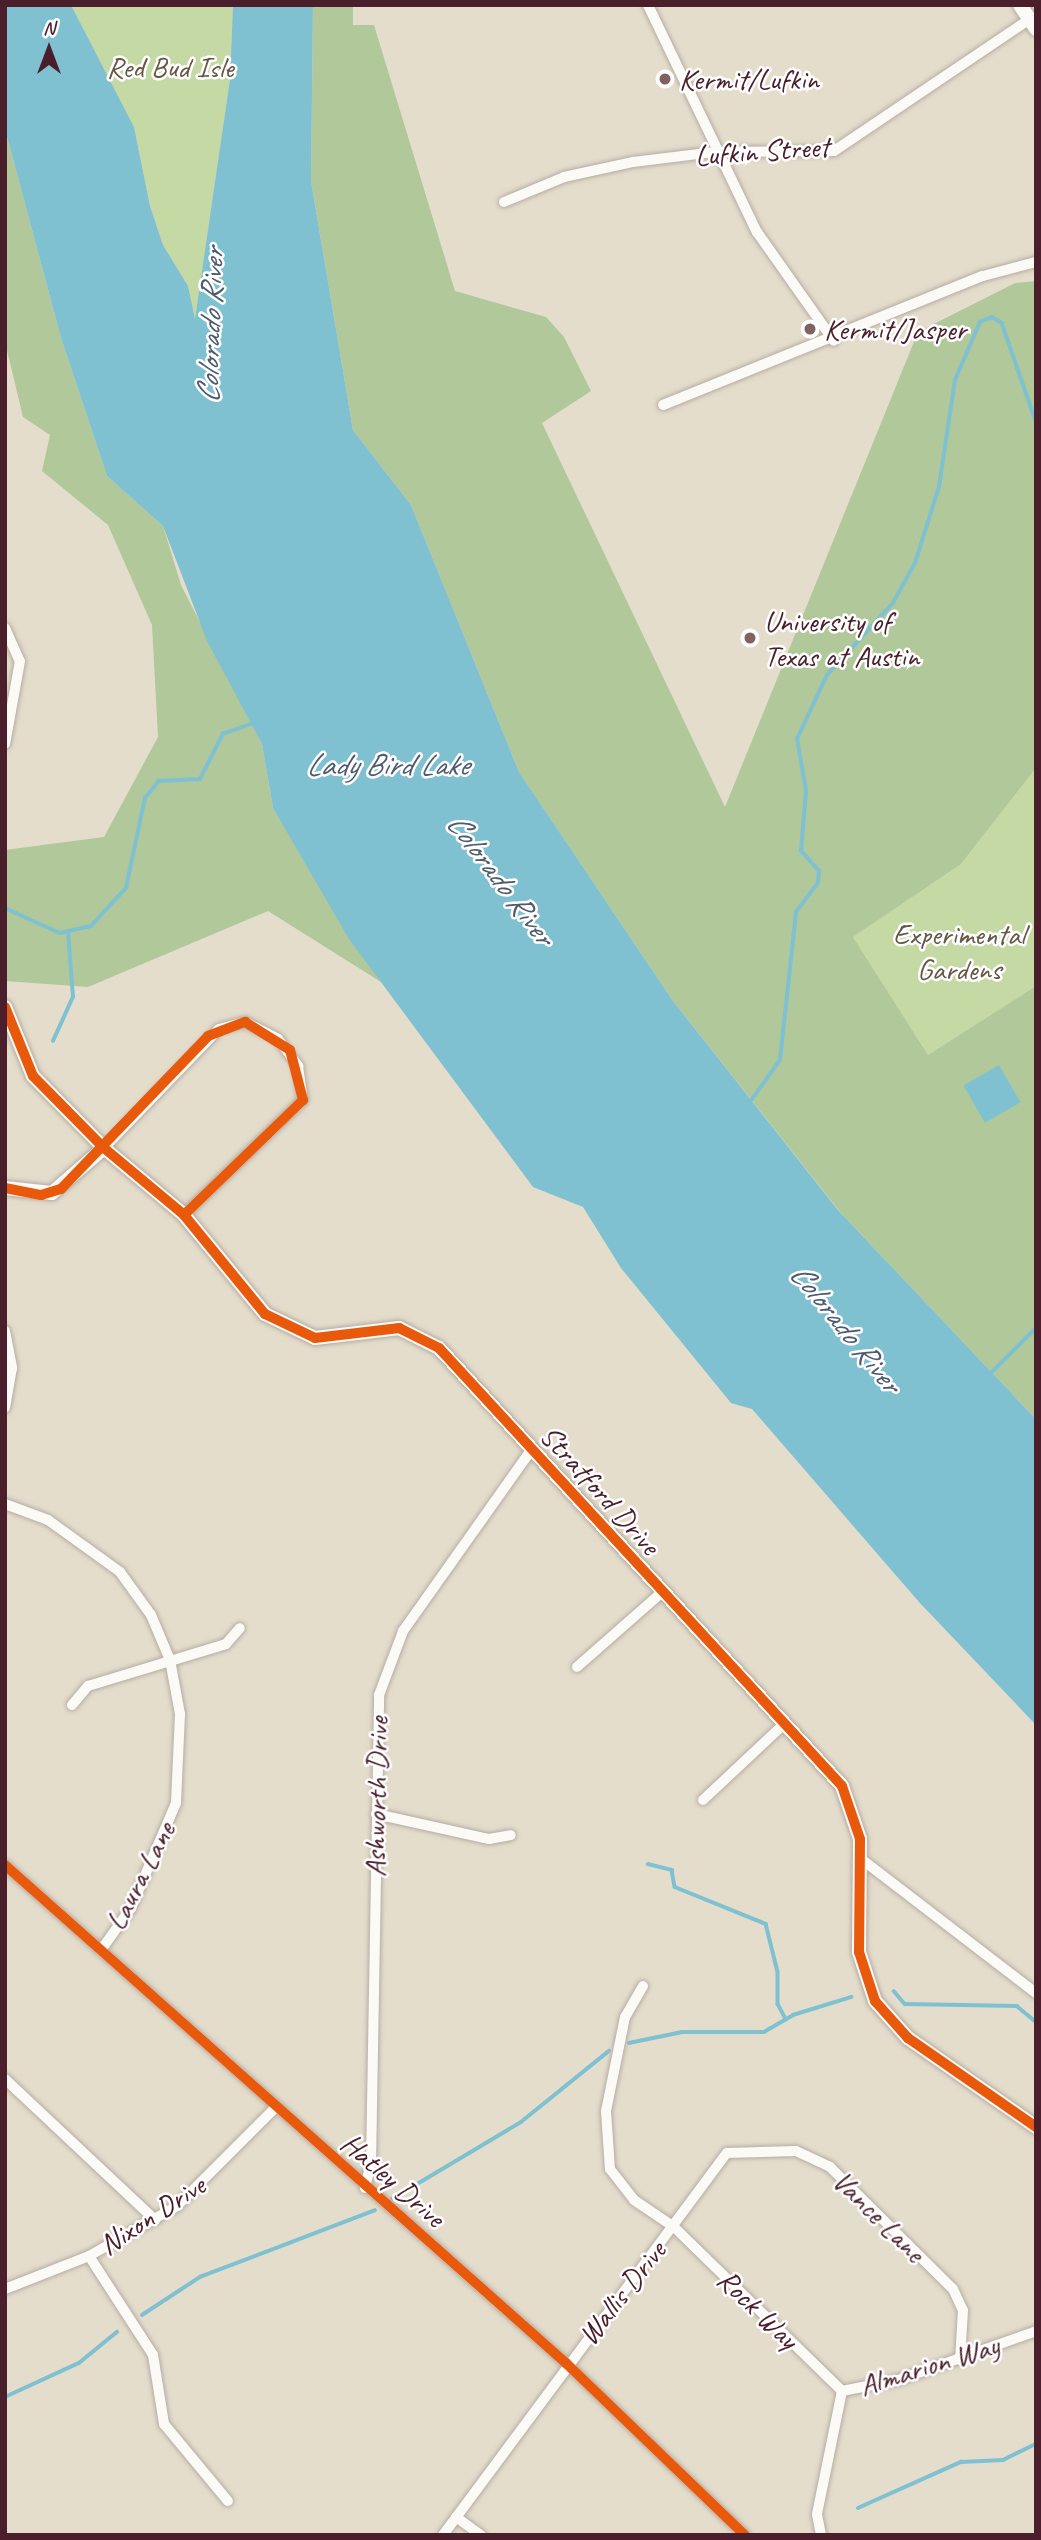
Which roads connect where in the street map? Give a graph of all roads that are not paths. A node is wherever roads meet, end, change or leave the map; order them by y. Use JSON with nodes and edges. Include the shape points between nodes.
{"nodes":[{"id":1,"x":648,"y":5,"type":"edge"},
{"id":2,"x":1020,"y":5,"type":"edge"},
{"id":3,"x":1033,"y":24,"type":"edge"},
{"id":4,"x":715,"y":152,"type":"junction"},
{"id":5,"x":504,"y":202,"type":"dead end"},
{"id":6,"x":1036,"y":262,"type":"edge"},
{"id":7,"x":834,"y":341,"type":"junction"},
{"id":8,"x":663,"y":405,"type":"dead end"},
{"id":9,"x":5,"y":628,"type":"edge"},
{"id":10,"x":5,"y":744,"type":"edge"},
{"id":11,"x":5,"y":1007,"type":"edge"},
{"id":12,"x":104,"y":1148,"type":"junction"},
{"id":13,"x":5,"y":1188,"type":"edge"},
{"id":14,"x":184,"y":1215,"type":"junction"},
{"id":15,"x":5,"y":1331,"type":"edge"},
{"id":16,"x":5,"y":1407,"type":"edge"},
{"id":17,"x":531,"y":1450,"type":"junction"},
{"id":18,"x":5,"y":1504,"type":"edge"},
{"id":19,"x":661,"y":1593,"type":"junction"},
{"id":20,"x":240,"y":1628,"type":"dead end"},
{"id":21,"x":170,"y":1660,"type":"junction"},
{"id":22,"x":577,"y":1667,"type":"dead end"},
{"id":23,"x":72,"y":1704,"type":"dead end"},
{"id":24,"x":783,"y":1725,"type":"junction"},
{"id":25,"x":703,"y":1800,"type":"dead end"},
{"id":26,"x":376,"y":1814,"type":"junction"},
{"id":27,"x":512,"y":1835,"type":"dead end"},
{"id":28,"x":860,"y":1858,"type":"junction"},
{"id":29,"x":5,"y":1865,"type":"edge"},
{"id":30,"x":101,"y":1950,"type":"junction"},
{"id":31,"x":643,"y":1986,"type":"dead end"},
{"id":32,"x":1036,"y":1993,"type":"edge"},
{"id":33,"x":5,"y":2079,"type":"edge"},
{"id":34,"x":275,"y":2108,"type":"junction"},
{"id":35,"x":1036,"y":2127,"type":"edge"},
{"id":36,"x":727,"y":2153,"type":"joint"},
{"id":37,"x":365,"y":2188,"type":"junction"},
{"id":38,"x":155,"y":2220,"type":"junction"},
{"id":39,"x":674,"y":2227,"type":"junction"},
{"id":40,"x":89,"y":2256,"type":"junction"},
{"id":41,"x":5,"y":2289,"type":"edge"},
{"id":42,"x":1036,"y":2331,"type":"edge"},
{"id":43,"x":960,"y":2360,"type":"junction"},
{"id":44,"x":566,"y":2363,"type":"junction"},
{"id":45,"x":842,"y":2391,"type":"junction"},
{"id":46,"x":228,"y":2501,"type":"dead end"},
{"id":47,"x":456,"y":2517,"type":"junction"},
{"id":48,"x":443,"y":2535,"type":"edge"},
{"id":49,"x":481,"y":2535,"type":"edge"},
{"id":50,"x":745,"y":2535,"type":"edge"},
{"id":51,"x":821,"y":2535,"type":"edge"}],
"edges":[{"from":1,"to":4,"type":"street"},
{"from":2,"to":3,"type":"street"},
{"from":3,"to":4,"type":"street","name":"Lufkin Street","via":[[835,151]]},
{"from":4,"to":5,"type":"street","name":"Lufkin Street","via":[[564,177]]},
{"from":4,"to":7,"type":"street","via":[[757,232]]},
{"from":6,"to":7,"type":"street","via":[[983,276]]},
{"from":7,"to":8,"type":"street"},
{"from":9,"to":10,"type":"street","via":[[20,661]]},
{"from":11,"to":12,"type":"street","name":"Stratford Drive","via":[[33,1076]]},
{"from":12,"to":13,"type":"street","via":[[52,1193]]},
{"from":12,"to":14,"type":"street","name":"Stratford Drive"},
{"from":12,"to":14,"type":"street","via":[[219,1029],[245,1022],[290,1050],[303,1100]]},
{"from":14,"to":17,"type":"street","name":"Stratford Drive","via":[[279,1325],[314,1338],[416,1331],[439,1348]]},
{"from":15,"to":16,"type":"street","via":[[12,1367]]},
{"from":17,"to":19,"type":"street","name":"Stratford Drive"},
{"from":17,"to":26,"type":"street","name":"Ashworth Drive","via":[[388,1656],[376,1729]]},
{"from":18,"to":21,"type":"street","name":"Laura Lane","via":[[48,1520],[120,1572],[151,1615]]},
{"from":19,"to":22,"type":"street"},
{"from":19,"to":24,"type":"street","name":"Stratford Drive"},
{"from":20,"to":21,"type":"street","via":[[226,1644]]},
{"from":21,"to":23,"type":"street","via":[[88,1686]]},
{"from":21,"to":30,"type":"street","name":"Laura Lane","via":[[180,1714],[176,1802],[131,1908]]},
{"from":24,"to":25,"type":"street"},
{"from":24,"to":28,"type":"street","name":"Stratford Drive","via":[[847,1795]]},
{"from":26,"to":27,"type":"street","via":[[489,1839]]},
{"from":26,"to":37,"type":"street","name":"Ashworth Drive","via":[[371,2163]]},
{"from":28,"to":32,"type":"street","via":[[976,1954]]},
{"from":28,"to":35,"type":"street","name":"Stratford Drive","via":[[859,1952],[874,2001],[908,2038]]},
{"from":29,"to":30,"type":"street","name":"Hatley Drive"},
{"from":30,"to":34,"type":"street","name":"Hatley Drive"},
{"from":31,"to":39,"type":"street","name":"Rock Way","via":[[625,2017],[604,2142],[610,2169],[634,2200]]},
{"from":33,"to":38,"type":"street"},
{"from":34,"to":37,"type":"street","name":"Hatley Drive"},
{"from":34,"to":38,"type":"street","name":"Nixon Drive","via":[[225,2165]]},
{"from":36,"to":39,"type":"street","name":"Wallis Drive"},
{"from":36,"to":43,"type":"street","name":"Vance Lane","via":[[796,2151],[830,2167],[953,2289],[963,2310]]},
{"from":37,"to":44,"type":"street","name":"Hatley Drive"},
{"from":38,"to":40,"type":"street","name":"Nixon Drive"},
{"from":39,"to":44,"type":"street","name":"Wallis Drive"},
{"from":39,"to":45,"type":"street","name":"Rock Way"},
{"from":40,"to":41,"type":"street","name":"Nixon Drive"},
{"from":40,"to":46,"type":"street","via":[[153,2355],[164,2424]]},
{"from":42,"to":43,"type":"street","name":"Almarion Way"},
{"from":43,"to":45,"type":"street","name":"Almarion Way"},
{"from":44,"to":47,"type":"street","name":"Wallis Drive"},
{"from":44,"to":50,"type":"street","name":"Hatley Drive"},
{"from":45,"to":51,"type":"street","name":"Almarion Way","via":[[817,2514]]},
{"from":47,"to":48,"type":"street","name":"Wallis Drive"},
{"from":47,"to":49,"type":"street"}]}
